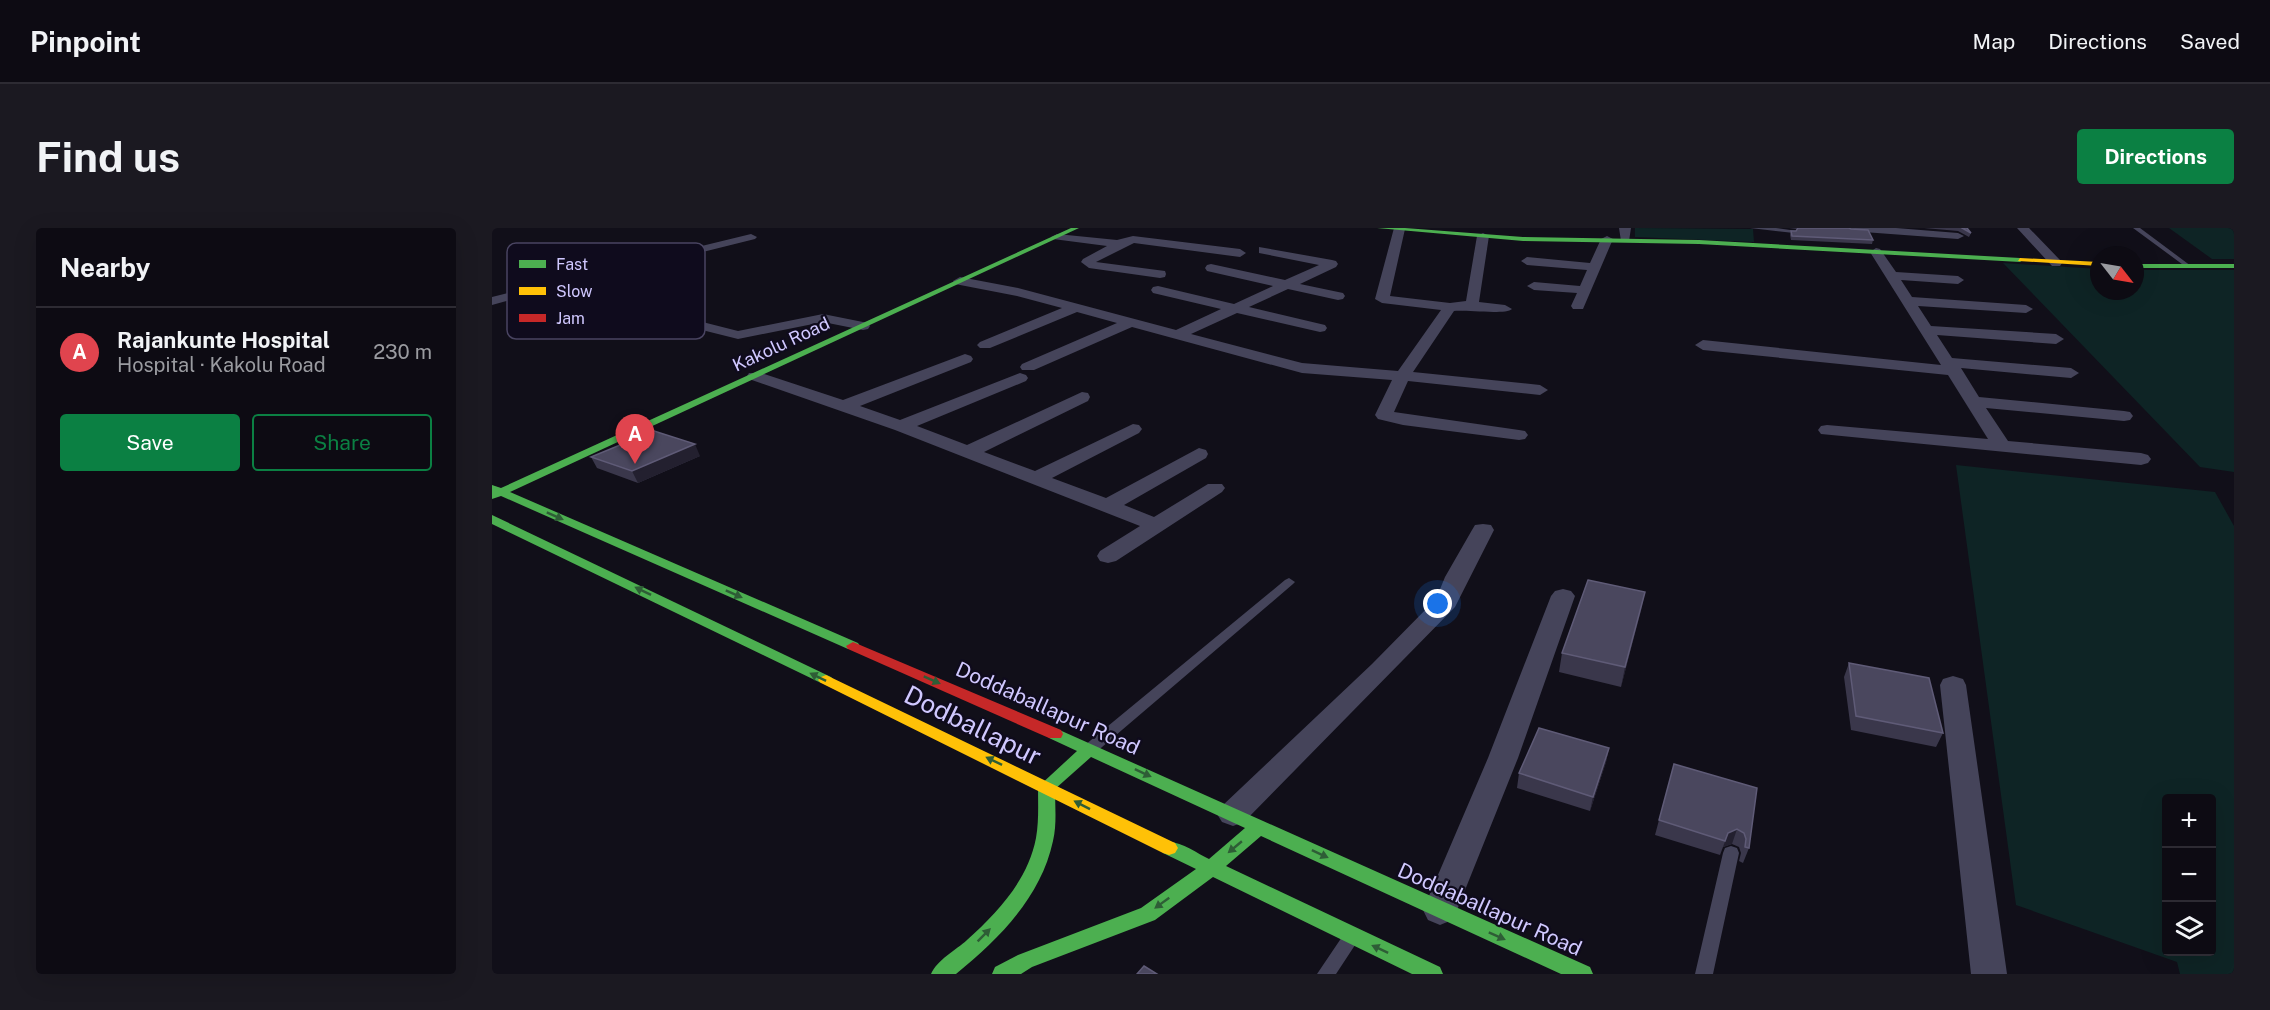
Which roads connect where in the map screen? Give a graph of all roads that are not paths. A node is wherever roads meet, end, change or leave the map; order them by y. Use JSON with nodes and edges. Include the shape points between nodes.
{"nodes":[{"id":1,"x":1076,"y":228,"type":"edge"},
{"id":2,"x":1380,"y":228,"type":"edge"},
{"id":3,"x":1753,"y":228,"type":"edge"},
{"id":4,"x":1838,"y":228,"type":"edge"},
{"id":5,"x":1850,"y":228,"type":"edge"},
{"id":6,"x":2023,"y":228,"type":"edge"},
{"id":7,"x":2136,"y":228,"type":"edge"},
{"id":8,"x":1399,"y":229,"type":"edge"},
{"id":9,"x":1765,"y":229,"type":"edge"},
{"id":10,"x":1443,"y":230,"type":"edge"},
{"id":11,"x":1794,"y":231,"type":"edge"},
{"id":12,"x":1625,"y":234,"type":"edge"},
{"id":13,"x":1483,"y":236,"type":"junction"},
{"id":14,"x":1958,"y":236,"type":"dead end"},
{"id":15,"x":751,"y":237,"type":"dead end"},
{"id":16,"x":1057,"y":237,"type":"junction"},
{"id":17,"x":1607,"y":239,"type":"junction"},
{"id":18,"x":1118,"y":244,"type":"junction"},
{"id":19,"x":1768,"y":246,"type":"junction"},
{"id":20,"x":705,"y":248,"type":"edge"},
{"id":21,"x":1263,"y":250,"type":"dead end"},
{"id":22,"x":1850,"y":250,"type":"junction"},
{"id":23,"x":1876,"y":252,"type":"junction"},
{"id":24,"x":1240,"y":253,"type":"dead end"},
{"id":25,"x":1527,"y":261,"type":"dead end"},
{"id":26,"x":2056,"y":263,"type":"junction"},
{"id":27,"x":2090,"y":264,"type":"edge"},
{"id":28,"x":2144,"y":266,"type":"edge"},
{"id":29,"x":2188,"y":266,"type":"junction"},
{"id":30,"x":2234,"y":266,"type":"edge"},
{"id":31,"x":1595,"y":267,"type":"junction"},
{"id":32,"x":1211,"y":268,"type":"dead end"},
{"id":33,"x":1160,"y":274,"type":"dead end"},
{"id":34,"x":1891,"y":276,"type":"junction"},
{"id":35,"x":1958,"y":280,"type":"dead end"},
{"id":36,"x":960,"y":281,"type":"junction"},
{"id":37,"x":1287,"y":285,"type":"junction"},
{"id":38,"x":1534,"y":286,"type":"dead end"},
{"id":39,"x":1158,"y":290,"type":"dead end"},
{"id":40,"x":1585,"y":290,"type":"junction"},
{"id":41,"x":1338,"y":296,"type":"dead end"},
{"id":42,"x":507,"y":297,"type":"edge"},
{"id":43,"x":492,"y":301,"type":"edge"},
{"id":44,"x":1908,"y":301,"type":"junction"},
{"id":45,"x":1472,"y":305,"type":"junction"},
{"id":46,"x":1578,"y":306,"type":"dead end"},
{"id":47,"x":1450,"y":307,"type":"junction"},
{"id":48,"x":1074,"y":308,"type":"junction"},
{"id":49,"x":1235,"y":308,"type":"junction"},
{"id":50,"x":1505,"y":309,"type":"dead end"},
{"id":51,"x":2026,"y":309,"type":"dead end"},
{"id":52,"x":1130,"y":323,"type":"junction"},
{"id":53,"x":863,"y":326,"type":"junction"},
{"id":54,"x":705,"y":327,"type":"edge"},
{"id":55,"x":1320,"y":328,"type":"dead end"},
{"id":56,"x":1928,"y":330,"type":"junction"},
{"id":57,"x":1176,"y":335,"type":"junction"},
{"id":58,"x":2056,"y":339,"type":"dead end"},
{"id":59,"x":985,"y":345,"type":"dead end"},
{"id":60,"x":1703,"y":345,"type":"dead end"},
{"id":61,"x":965,"y":358,"type":"dead end"},
{"id":62,"x":1952,"y":366,"type":"junction"},
{"id":63,"x":2071,"y":373,"type":"dead end"},
{"id":64,"x":755,"y":376,"type":"junction"},
{"id":65,"x":1402,"y":376,"type":"junction"},
{"id":66,"x":1540,"y":390,"type":"dead end"},
{"id":67,"x":1082,"y":397,"type":"dead end"},
{"id":68,"x":1976,"y":402,"type":"junction"},
{"id":69,"x":844,"y":406,"type":"junction"},
{"id":70,"x":2124,"y":416,"type":"dead end"},
{"id":71,"x":901,"y":426,"type":"junction"},
{"id":72,"x":1133,"y":429,"type":"dead end"},
{"id":73,"x":1827,"y":430,"type":"dead end"},
{"id":74,"x":1519,"y":435,"type":"dead end"},
{"id":75,"x":2002,"y":446,"type":"junction"},
{"id":76,"x":968,"y":452,"type":"junction"},
{"id":77,"x":1199,"y":454,"type":"dead end"},
{"id":78,"x":2141,"y":459,"type":"dead end"},
{"id":79,"x":1036,"y":478,"type":"junction"},
{"id":80,"x":1215,"y":488,"type":"dead end"},
{"id":81,"x":495,"y":492,"type":"edge"},
{"id":82,"x":1109,"y":506,"type":"junction"},
{"id":83,"x":492,"y":519,"type":"edge"},
{"id":84,"x":1156,"y":525,"type":"junction"},
{"id":85,"x":1484,"y":530,"type":"dead end"},
{"id":86,"x":1108,"y":556,"type":"dead end"},
{"id":87,"x":1289,"y":582,"type":"dead end"},
{"id":88,"x":1563,"y":596,"type":"dead end"},
{"id":89,"x":1953,"y":686,"type":"dead end"},
{"id":90,"x":1090,"y":749,"type":"junction"},
{"id":91,"x":1047,"y":787,"type":"junction"},
{"id":92,"x":1233,"y":814,"type":"junction"},
{"id":93,"x":1260,"y":826,"type":"junction"},
{"id":94,"x":1731,"y":853,"type":"dead end"},
{"id":95,"x":1210,"y":868,"type":"junction"},
{"id":96,"x":1440,"y":910,"type":"junction"},
{"id":97,"x":1352,"y":936,"type":"junction"},
{"id":98,"x":940,"y":974,"type":"edge"},
{"id":99,"x":1002,"y":974,"type":"edge"},
{"id":100,"x":1326,"y":974,"type":"edge"},
{"id":101,"x":1433,"y":974,"type":"edge"},
{"id":102,"x":1583,"y":974,"type":"edge"},
{"id":103,"x":1704,"y":974,"type":"edge"},
{"id":104,"x":1989,"y":974,"type":"edge"}],
"edges":[{"from":1,"to":16,"type":"main road","name":"Kakolu Road"},
{"from":2,"to":8,"type":"main road"},
{"from":3,"to":9,"type":"lane"},
{"from":4,"to":22,"type":"street"},
{"from":5,"to":14,"type":"street"},
{"from":6,"to":26,"type":"street"},
{"from":7,"to":29,"type":"lane"},
{"from":8,"to":10,"type":"main road"},
{"from":8,"to":47,"type":"street","via":[[1382,299]]},
{"from":9,"to":11,"type":"lane"},
{"from":9,"to":19,"type":"lane"},
{"from":10,"to":13,"type":"main road"},
{"from":12,"to":17,"type":"main road"},
{"from":12,"to":19,"type":"main road"},
{"from":13,"to":17,"type":"main road"},
{"from":13,"to":45,"type":"street"},
{"from":15,"to":20,"type":"street"},
{"from":16,"to":18,"type":"street"},
{"from":16,"to":36,"type":"main road","name":"Kakolu Road"},
{"from":17,"to":31,"type":"street"},
{"from":18,"to":24,"type":"street","via":[[1146,239]]},
{"from":18,"to":33,"type":"street","via":[[1087,261]]},
{"from":19,"to":22,"type":"main road"},
{"from":21,"to":37,"type":"street","via":[[1332,264]]},
{"from":22,"to":23,"type":"main road"},
{"from":23,"to":26,"type":"main road"},
{"from":23,"to":34,"type":"street"},
{"from":25,"to":31,"type":"street"},
{"from":26,"to":27,"type":"main road"},
{"from":28,"to":29,"type":"main road"},
{"from":29,"to":30,"type":"main road"},
{"from":31,"to":40,"type":"street"},
{"from":32,"to":37,"type":"street"},
{"from":34,"to":35,"type":"street"},
{"from":34,"to":44,"type":"street"},
{"from":36,"to":48,"type":"street"},
{"from":36,"to":53,"type":"main road","name":"Kakolu Road"},
{"from":37,"to":41,"type":"street"},
{"from":37,"to":49,"type":"street"},
{"from":38,"to":40,"type":"street"},
{"from":39,"to":49,"type":"street"},
{"from":40,"to":46,"type":"street"},
{"from":42,"to":43,"type":"street"},
{"from":44,"to":51,"type":"street"},
{"from":44,"to":56,"type":"street"},
{"from":45,"to":47,"type":"street"},
{"from":45,"to":50,"type":"street"},
{"from":47,"to":65,"type":"street"},
{"from":48,"to":52,"type":"street"},
{"from":48,"to":59,"type":"street"},
{"from":49,"to":55,"type":"street"},
{"from":49,"to":57,"type":"street"},
{"from":52,"to":57,"type":"street"},
{"from":52,"to":71,"type":"street"},
{"from":53,"to":54,"type":"street","via":[[823,318],[738,335]]},
{"from":53,"to":64,"type":"main road","name":"Kakolu Road"},
{"from":56,"to":58,"type":"street"},
{"from":56,"to":62,"type":"street"},
{"from":57,"to":65,"type":"street","via":[[1302,368]]},
{"from":60,"to":62,"type":"street"},
{"from":61,"to":69,"type":"street"},
{"from":62,"to":63,"type":"street"},
{"from":62,"to":68,"type":"street"},
{"from":64,"to":69,"type":"street"},
{"from":64,"to":81,"type":"main road","name":"Kakolu Road"},
{"from":65,"to":66,"type":"street"},
{"from":65,"to":74,"type":"street","via":[[1384,415]]},
{"from":67,"to":76,"type":"street"},
{"from":68,"to":70,"type":"street"},
{"from":68,"to":75,"type":"street"},
{"from":69,"to":71,"type":"street"},
{"from":71,"to":76,"type":"street"},
{"from":72,"to":79,"type":"street"},
{"from":73,"to":75,"type":"street"},
{"from":75,"to":78,"type":"street"},
{"from":76,"to":79,"type":"street"},
{"from":77,"to":82,"type":"street"},
{"from":79,"to":82,"type":"street"},
{"from":80,"to":84,"type":"street"},
{"from":81,"to":90,"type":"main road","name":"Doddaballapur Road","one_way":true},
{"from":82,"to":84,"type":"street"},
{"from":91,"to":83,"type":"main road","name":"Dodballapur","one_way":true},
{"from":84,"to":86,"type":"street"},
{"from":85,"to":92,"type":"street","via":[[1447,602]]},
{"from":87,"to":90,"type":"lane"},
{"from":88,"to":96,"type":"street","via":[[1503,758]]},
{"from":89,"to":104,"type":"street"},
{"from":90,"to":91,"type":"main road"},
{"from":90,"to":92,"type":"main road","name":"Doddaballapur Road","one_way":true},
{"from":95,"to":91,"type":"main road","name":"Dodballapur","one_way":true},
{"from":98,"to":91,"type":"main road","one_way":true,"via":[[986,935],[1035,874],[1044,842]]},
{"from":92,"to":93,"type":"main road","name":"Doddaballapur Road"},
{"from":93,"to":95,"type":"main road","one_way":true},
{"from":93,"to":96,"type":"main road","name":"Doddaballapur Road","one_way":true},
{"from":94,"to":103,"type":"lane"},
{"from":95,"to":97,"type":"main road","name":"Dodballapur"},
{"from":95,"to":99,"type":"main road","one_way":true,"via":[[1148,914],[1025,961]]},
{"from":96,"to":102,"type":"main road","name":"Doddaballapur Road","one_way":true},
{"from":97,"to":100,"type":"lane"},
{"from":101,"to":97,"type":"main road","name":"Dodballapur","one_way":true}]}
